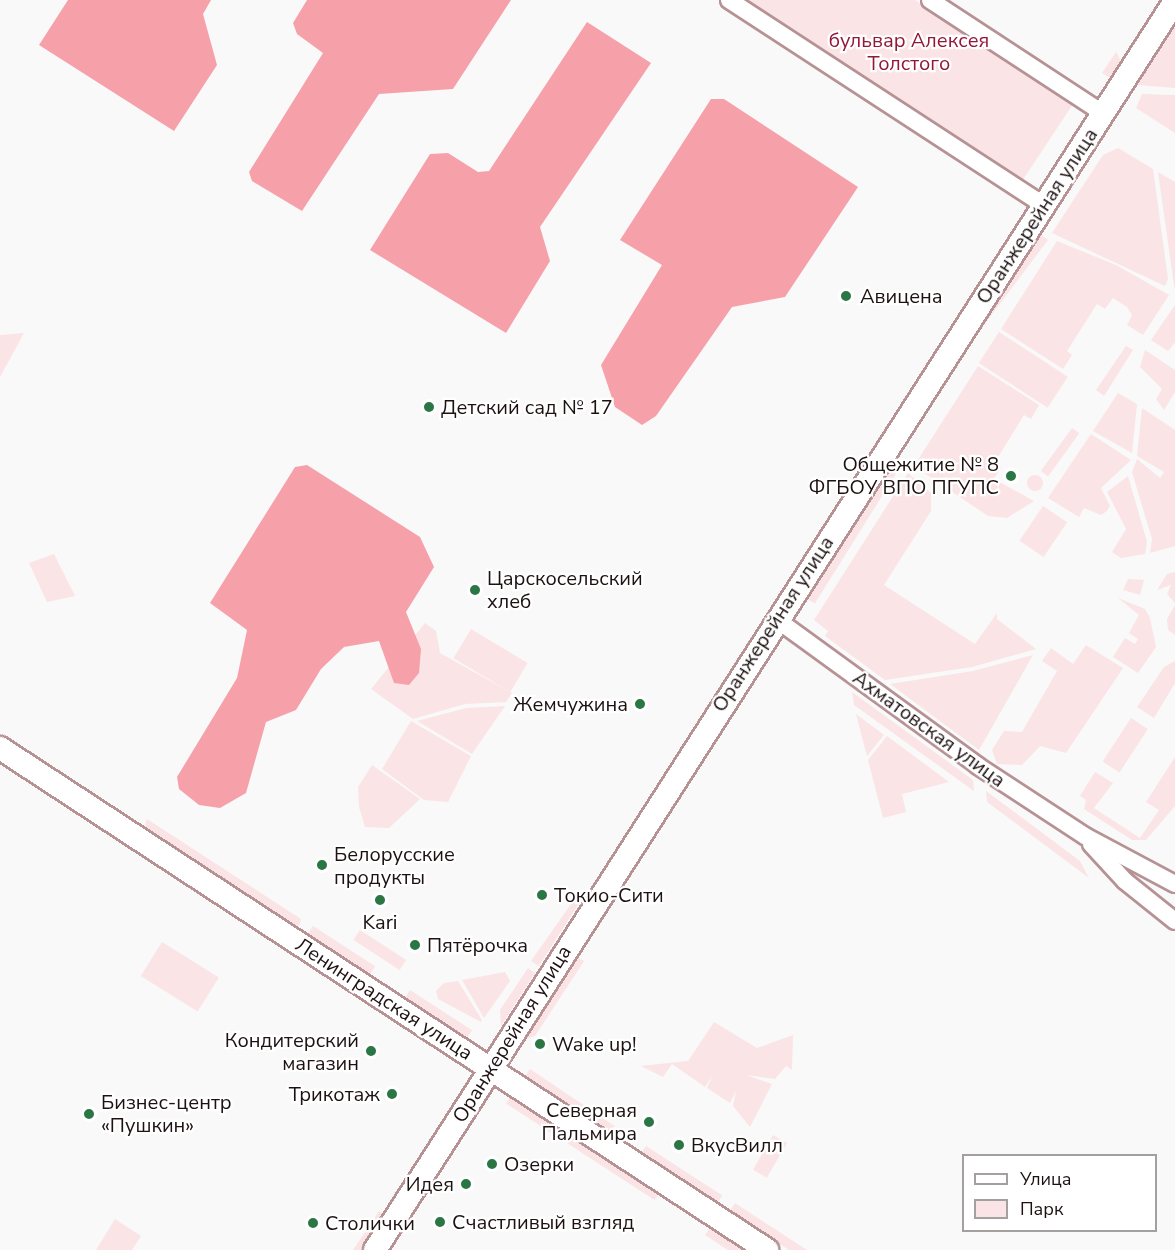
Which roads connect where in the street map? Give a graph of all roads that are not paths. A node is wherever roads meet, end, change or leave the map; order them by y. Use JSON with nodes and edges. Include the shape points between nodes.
{"nodes":[{"id":1,"x":729,"y":0,"type":"edge"},
{"id":2,"x":930,"y":0,"type":"edge"},
{"id":3,"x":1175,"y":1,"type":"edge"},
{"id":4,"x":1102,"y":113,"type":"junction"},
{"id":5,"x":1043,"y":205,"type":"junction"},
{"id":6,"x":776,"y":619,"type":"junction"},
{"id":7,"x":0,"y":748,"type":"edge"},
{"id":8,"x":1085,"y":836,"type":"junction"},
{"id":9,"x":1175,"y":884,"type":"edge"},
{"id":10,"x":1175,"y":921,"type":"edge"},
{"id":11,"x":490,"y":1069,"type":"junction"},
{"id":12,"x":375,"y":1250,"type":"edge"},
{"id":13,"x":767,"y":1250,"type":"edge"}],
"edges":[{"from":1,"to":5,"type":"street"},
{"from":2,"to":4,"type":"street"},
{"from":3,"to":4,"type":"street","name":"Оранжерейная улица"},
{"from":4,"to":5,"type":"street","name":"Оранжерейная улица"},
{"from":5,"to":6,"type":"street","name":"Оранжерейная улица"},
{"from":6,"to":8,"type":"street","name":"Ахматовская улица","via":[[978,766]]},
{"from":6,"to":11,"type":"street","name":"Оранжерейная улица"},
{"from":7,"to":11,"type":"street","name":"Ленинградская улица"},
{"from":8,"to":9,"type":"street","name":"Ахматовская улица"},
{"from":8,"to":10,"type":"street","name":"Ахматовская улица","via":[[1125,881]]},
{"from":11,"to":12,"type":"street","name":"Оранжерейная улица"},
{"from":11,"to":13,"type":"street","name":"Ленинградская улица"}]}
